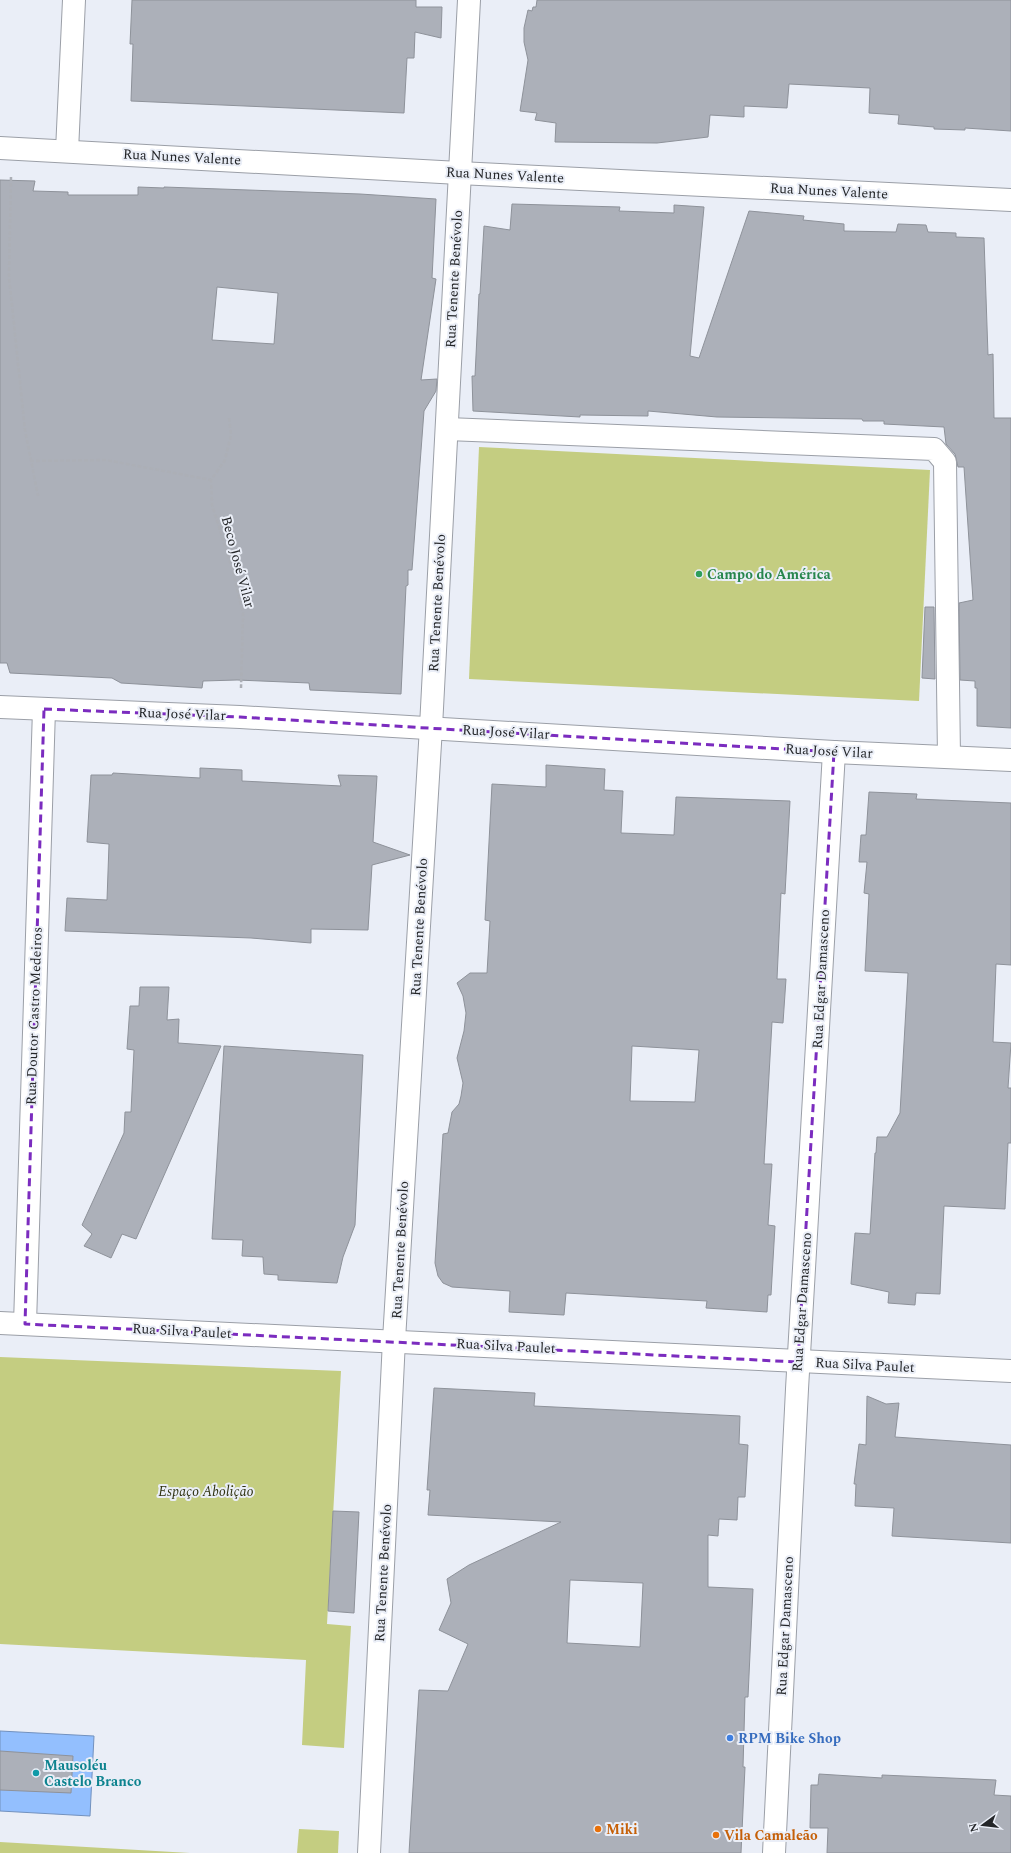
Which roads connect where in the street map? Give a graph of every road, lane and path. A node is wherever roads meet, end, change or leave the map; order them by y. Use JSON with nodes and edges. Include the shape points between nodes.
{"nodes":[{"id":1,"x":74,"y":0,"type":"edge"},
{"id":2,"x":469,"y":0,"type":"edge"},
{"id":3,"x":5,"y":148,"type":"edge"},
{"id":4,"x":67,"y":151,"type":"junction"},
{"id":5,"x":459,"y":173,"type":"junction"},
{"id":6,"x":1011,"y":200,"type":"edge"},
{"id":7,"x":229,"y":418,"type":"dead end"},
{"id":8,"x":446,"y":429,"type":"junction"},
{"id":9,"x":30,"y":461,"type":"junction"},
{"id":10,"x":211,"y":480,"type":"junction"},
{"id":11,"x":38,"y":496,"type":"dead end"},
{"id":12,"x":0,"y":707,"type":"edge"},
{"id":13,"x":44,"y":709,"type":"junction"},
{"id":14,"x":240,"y":717,"type":"junction"},
{"id":15,"x":431,"y":727,"type":"junction"},
{"id":16,"x":834,"y":752,"type":"junction"},
{"id":17,"x":949,"y":757,"type":"junction"},
{"id":18,"x":1011,"y":760,"type":"edge"},
{"id":19,"x":0,"y":1323,"type":"edge"},
{"id":20,"x":25,"y":1324,"type":"junction"},
{"id":21,"x":394,"y":1340,"type":"junction"},
{"id":22,"x":798,"y":1362,"type":"junction"},
{"id":23,"x":1011,"y":1371,"type":"edge"},
{"id":24,"x":369,"y":1853,"type":"edge"},
{"id":25,"x":774,"y":1853,"type":"edge"}],
"edges":[{"from":1,"to":4,"type":"street"},
{"from":2,"to":5,"type":"street","name":"Rua Tenente Benévolo"},
{"from":3,"to":4,"type":"street","name":"Rua Nunes Valente"},
{"from":3,"to":9,"type":"path","via":[[9,277]]},
{"from":4,"to":5,"type":"street","name":"Rua Nunes Valente"},
{"from":5,"to":6,"type":"street","name":"Rua Nunes Valente"},
{"from":5,"to":8,"type":"street","name":"Rua Tenente Benévolo"},
{"from":7,"to":10,"type":"path","via":[[231,435],[225,460]]},
{"from":8,"to":15,"type":"street","name":"Rua Tenente Benévolo"},
{"from":8,"to":17,"type":"street","via":[[934,449],[945,462]]},
{"from":9,"to":10,"type":"path","via":[[106,460]]},
{"from":9,"to":11,"type":"path"},
{"from":10,"to":14,"type":"path","name":"Beco José Vilar","via":[[212,505],[243,613]]},
{"from":12,"to":13,"type":"street","name":"Rua José Vilar"},
{"from":13,"to":14,"type":"street","name":"Rua José Vilar"},
{"from":13,"to":20,"type":"street","name":"Rua Doutor Castro Medeiros"},
{"from":14,"to":15,"type":"street","name":"Rua José Vilar"},
{"from":15,"to":16,"type":"street","name":"Rua José Vilar"},
{"from":15,"to":21,"type":"street","name":"Rua Tenente Benévolo"},
{"from":16,"to":17,"type":"street","name":"Rua José Vilar"},
{"from":16,"to":22,"type":"street","name":"Rua Edgar Damasceno"},
{"from":17,"to":18,"type":"street","name":"Rua José Vilar"},
{"from":19,"to":20,"type":"street","name":"Rua Silva Paulet"},
{"from":20,"to":21,"type":"street","name":"Rua Silva Paulet"},
{"from":21,"to":22,"type":"street","name":"Rua Silva Paulet"},
{"from":21,"to":24,"type":"street","name":"Rua Tenente Benévolo"},
{"from":22,"to":23,"type":"street","name":"Rua Silva Paulet"},
{"from":22,"to":25,"type":"street","name":"Rua Edgar Damasceno"}]}
